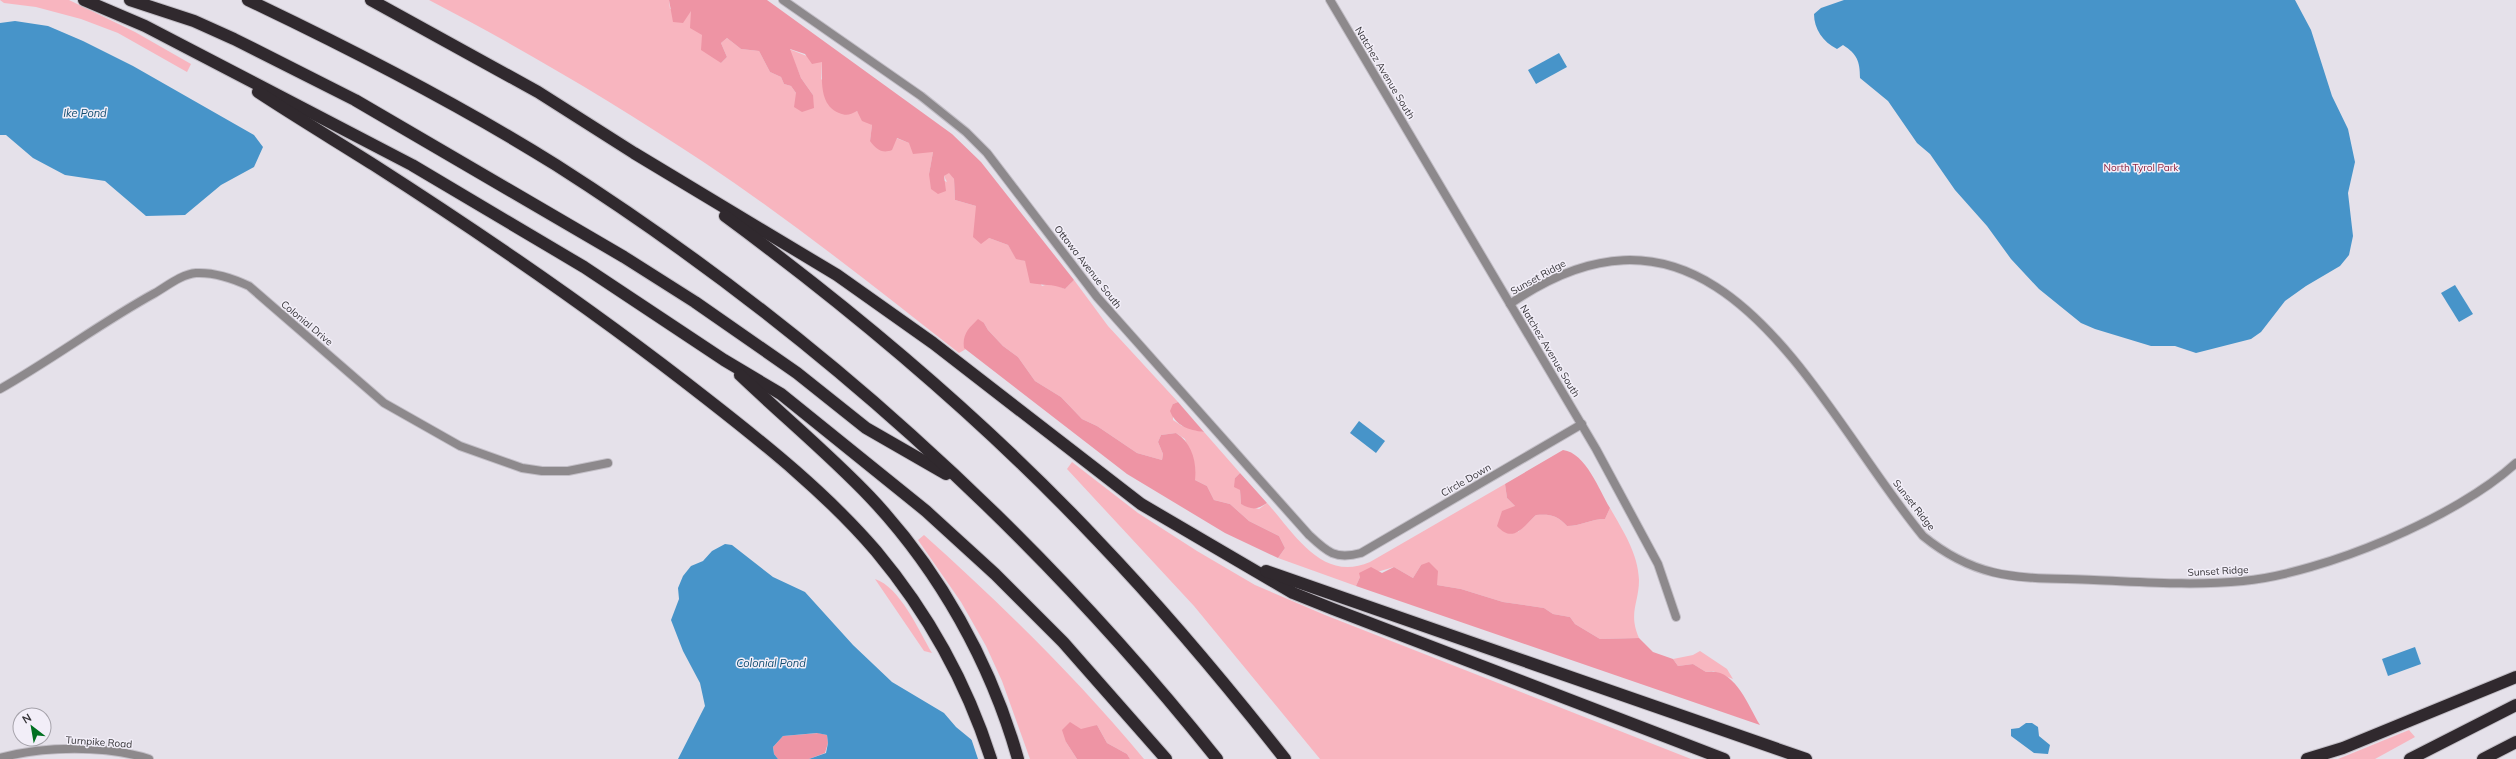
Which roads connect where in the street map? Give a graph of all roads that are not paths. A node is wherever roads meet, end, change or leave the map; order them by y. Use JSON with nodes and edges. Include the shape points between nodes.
{"nodes":[{"id":1,"x":84,"y":0,"type":"edge"},
{"id":2,"x":130,"y":0,"type":"edge"},
{"id":3,"x":248,"y":0,"type":"edge"},
{"id":4,"x":371,"y":0,"type":"edge"},
{"id":5,"x":783,"y":0,"type":"edge"},
{"id":6,"x":1330,"y":0,"type":"edge"},
{"id":7,"x":222,"y":68,"type":"junction"},
{"id":8,"x":634,"y":153,"type":"junction"},
{"id":9,"x":1510,"y":304,"type":"junction"},
{"id":10,"x":724,"y":360,"type":"junction"},
{"id":11,"x":0,"y":389,"type":"edge"},
{"id":12,"x":1582,"y":424,"type":"junction"},
{"id":13,"x":608,"y":463,"type":"dead end"},
{"id":14,"x":2516,"y":463,"type":"edge"},
{"id":15,"x":964,"y":484,"type":"junction"},
{"id":16,"x":1361,"y":554,"type":"joint"},
{"id":17,"x":1225,"y":555,"type":"junction"},
{"id":18,"x":1676,"y":618,"type":"dead end"},
{"id":19,"x":2516,"y":676,"type":"edge"},
{"id":20,"x":2516,"y":705,"type":"edge"},
{"id":21,"x":2516,"y":742,"type":"edge"},
{"id":22,"x":0,"y":758,"type":"edge"},
{"id":23,"x":149,"y":759,"type":"edge"},
{"id":24,"x":991,"y":759,"type":"edge"},
{"id":25,"x":1018,"y":759,"type":"edge"},
{"id":26,"x":1166,"y":759,"type":"edge"},
{"id":27,"x":1217,"y":759,"type":"edge"},
{"id":28,"x":1285,"y":759,"type":"edge"},
{"id":29,"x":1724,"y":759,"type":"edge"},
{"id":30,"x":1806,"y":759,"type":"edge"},
{"id":31,"x":2307,"y":759,"type":"edge"},
{"id":32,"x":2410,"y":759,"type":"edge"},
{"id":33,"x":2483,"y":759,"type":"edge"}],
"edges":[{"from":1,"to":7,"type":"highway","via":[[145,26]]},
{"from":2,"to":15,"type":"highway","via":[[194,21],[234,38],[355,100],[624,257],[695,302],[797,373],[866,428]]},
{"from":3,"to":15,"type":"highway","via":[[473,116],[618,206],[803,342]]},
{"from":4,"to":8,"type":"highway","via":[[468,52]]},
{"from":5,"to":16,"type":"street","name":"Ottawa Avenue South","via":[[921,96],[966,132],[1001,170],[1120,324],[1309,535],[1332,554],[1349,557]]},
{"from":6,"to":9,"type":"street","name":"Natchez Avenue South"},
{"from":7,"to":10,"type":"highway","via":[[311,111],[516,225]]},
{"from":7,"to":24,"type":"highway","via":[[573,298],[758,439],[812,487],[876,551],[918,608],[942,648],[981,728]]},
{"from":8,"to":17,"type":"highway","via":[[837,275],[933,343],[1141,504]]},
{"from":8,"to":28,"type":"highway","via":[[710,204],[854,315],[1002,446],[1141,587],[1189,641]]},
{"from":9,"to":12,"type":"street","name":"Natchez Avenue South"},
{"from":9,"to":14,"type":"street","name":"Sunset Ridge","via":[[1560,274],[1609,260],[1627,259],[1665,264],[1702,278],[1744,306],[1781,343],[1923,536],[1954,558],[1994,574],[2163,583],[2244,581],[2277,575],[2342,556],[2422,524],[2478,492]]},
{"from":10,"to":25,"type":"highway","via":[[822,449],[871,498],[927,568],[967,633],[991,680]]},
{"from":10,"to":26,"type":"highway","via":[[781,394],[926,510],[996,574],[1063,642]]},
{"from":11,"to":13,"type":"street","name":"Colonial Drive","via":[[178,280],[195,273],[214,274],[249,286],[384,403],[460,446],[522,468],[542,471],[568,471]]},
{"from":12,"to":16,"type":"street","name":"Circle Down"},
{"from":12,"to":18,"type":"street","name":"Natchez Avenue South","via":[[1658,564]]},
{"from":15,"to":27,"type":"highway","via":[[1085,605]]},
{"from":17,"to":29,"type":"highway","via":[[1293,593],[1333,610]]},
{"from":17,"to":30,"type":"highway","via":[[1316,590]]},
{"from":19,"to":31,"type":"highway","via":[[2370,737]]},
{"from":20,"to":32,"type":"highway"},
{"from":21,"to":33,"type":"highway"},
{"from":22,"to":23,"type":"street","name":"Turnpike Road","via":[[48,749],[121,752]]}]}
